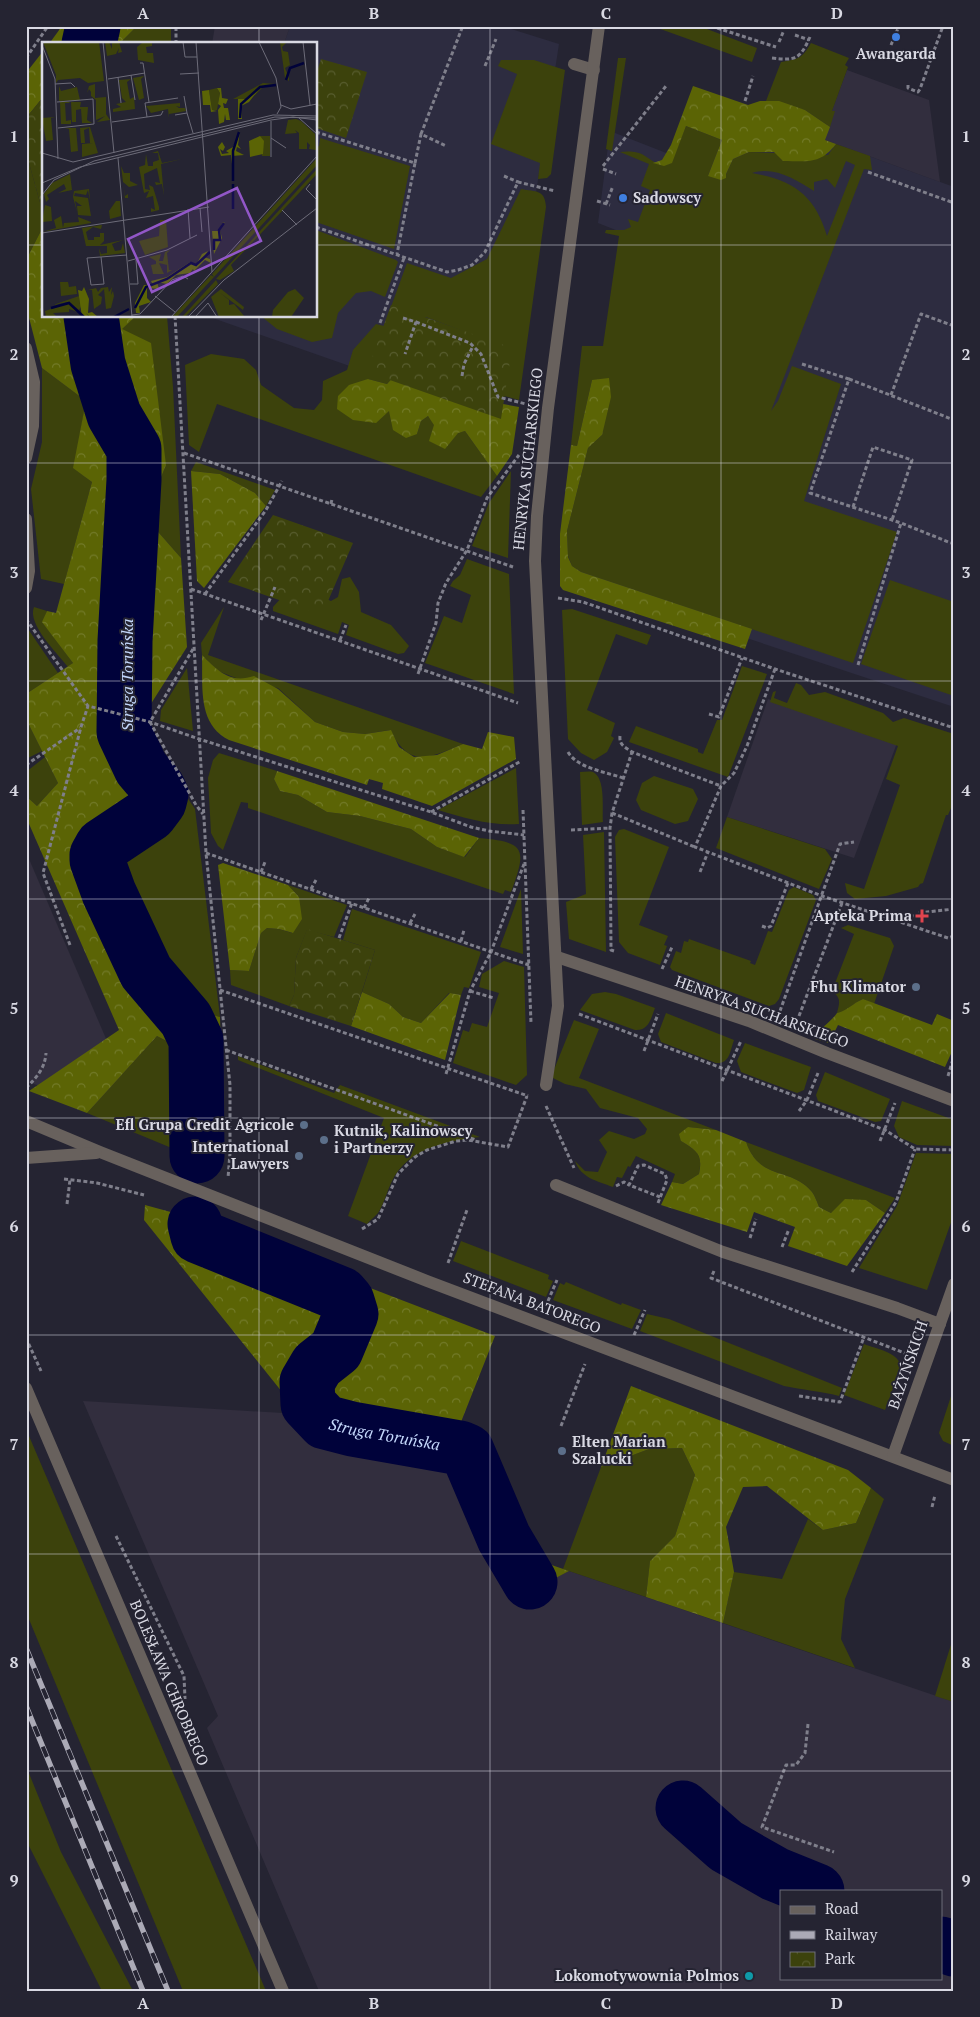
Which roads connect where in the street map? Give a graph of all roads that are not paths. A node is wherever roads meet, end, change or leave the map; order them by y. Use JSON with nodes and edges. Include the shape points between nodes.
{"nodes":[{"id":1,"x":598,"y":26,"type":"edge"},
{"id":2,"x":574,"y":64,"type":"dead end"},
{"id":3,"x":594,"y":70,"type":"junction"},
{"id":4,"x":26,"y":348,"type":"edge"},
{"id":5,"x":26,"y":458,"type":"edge"},
{"id":6,"x":26,"y":519,"type":"edge"},
{"id":7,"x":26,"y":588,"type":"edge"},
{"id":8,"x":557,"y":956,"type":"junction"},
{"id":9,"x":546,"y":1085,"type":"dead end"},
{"id":10,"x":954,"y":1101,"type":"edge"},
{"id":11,"x":26,"y":1121,"type":"edge"},
{"id":12,"x":100,"y":1152,"type":"junction"},
{"id":13,"x":26,"y":1158,"type":"edge"},
{"id":14,"x":556,"y":1185,"type":"dead end"},
{"id":15,"x":954,"y":1284,"type":"edge"},
{"id":16,"x":940,"y":1324,"type":"junction"},
{"id":17,"x":26,"y":1388,"type":"edge"},
{"id":18,"x":893,"y":1456,"type":"junction"},
{"id":19,"x":954,"y":1480,"type":"edge"},
{"id":20,"x":283,"y":1991,"type":"edge"}],
"edges":[{"from":1,"to":3,"type":"street","name":"HENRYKA SUCHARSKIEGO"},
{"from":2,"to":3,"type":"street"},
{"from":3,"to":8,"type":"street","name":"HENRYKA SUCHARSKIEGO","via":[[548,408],[536,534]]},
{"from":4,"to":5,"type":"street","via":[[34,382],[33,426]]},
{"from":6,"to":7,"type":"street","via":[[30,571]]},
{"from":8,"to":9,"type":"street","name":"HENRYKA SUCHARSKIEGO","via":[[558,1006]]},
{"from":8,"to":10,"type":"street","name":"HENRYKA SUCHARSKIEGO","via":[[749,1021]]},
{"from":11,"to":12,"type":"street","name":"STEFANA BATOREGO"},
{"from":12,"to":13,"type":"street","name":"STEFANA BATOREGO"},
{"from":12,"to":18,"type":"street","name":"STEFANA BATOREGO","via":[[428,1281]]},
{"from":14,"to":16,"type":"street","via":[[723,1252]]},
{"from":15,"to":16,"type":"street","name":"BAŻYŃSKICH"},
{"from":16,"to":18,"type":"street","name":"BAŻYŃSKICH"},
{"from":17,"to":20,"type":"street","name":"BOLESŁAWA CHROBREGO"},
{"from":18,"to":19,"type":"street","name":"STEFANA BATOREGO"}]}
